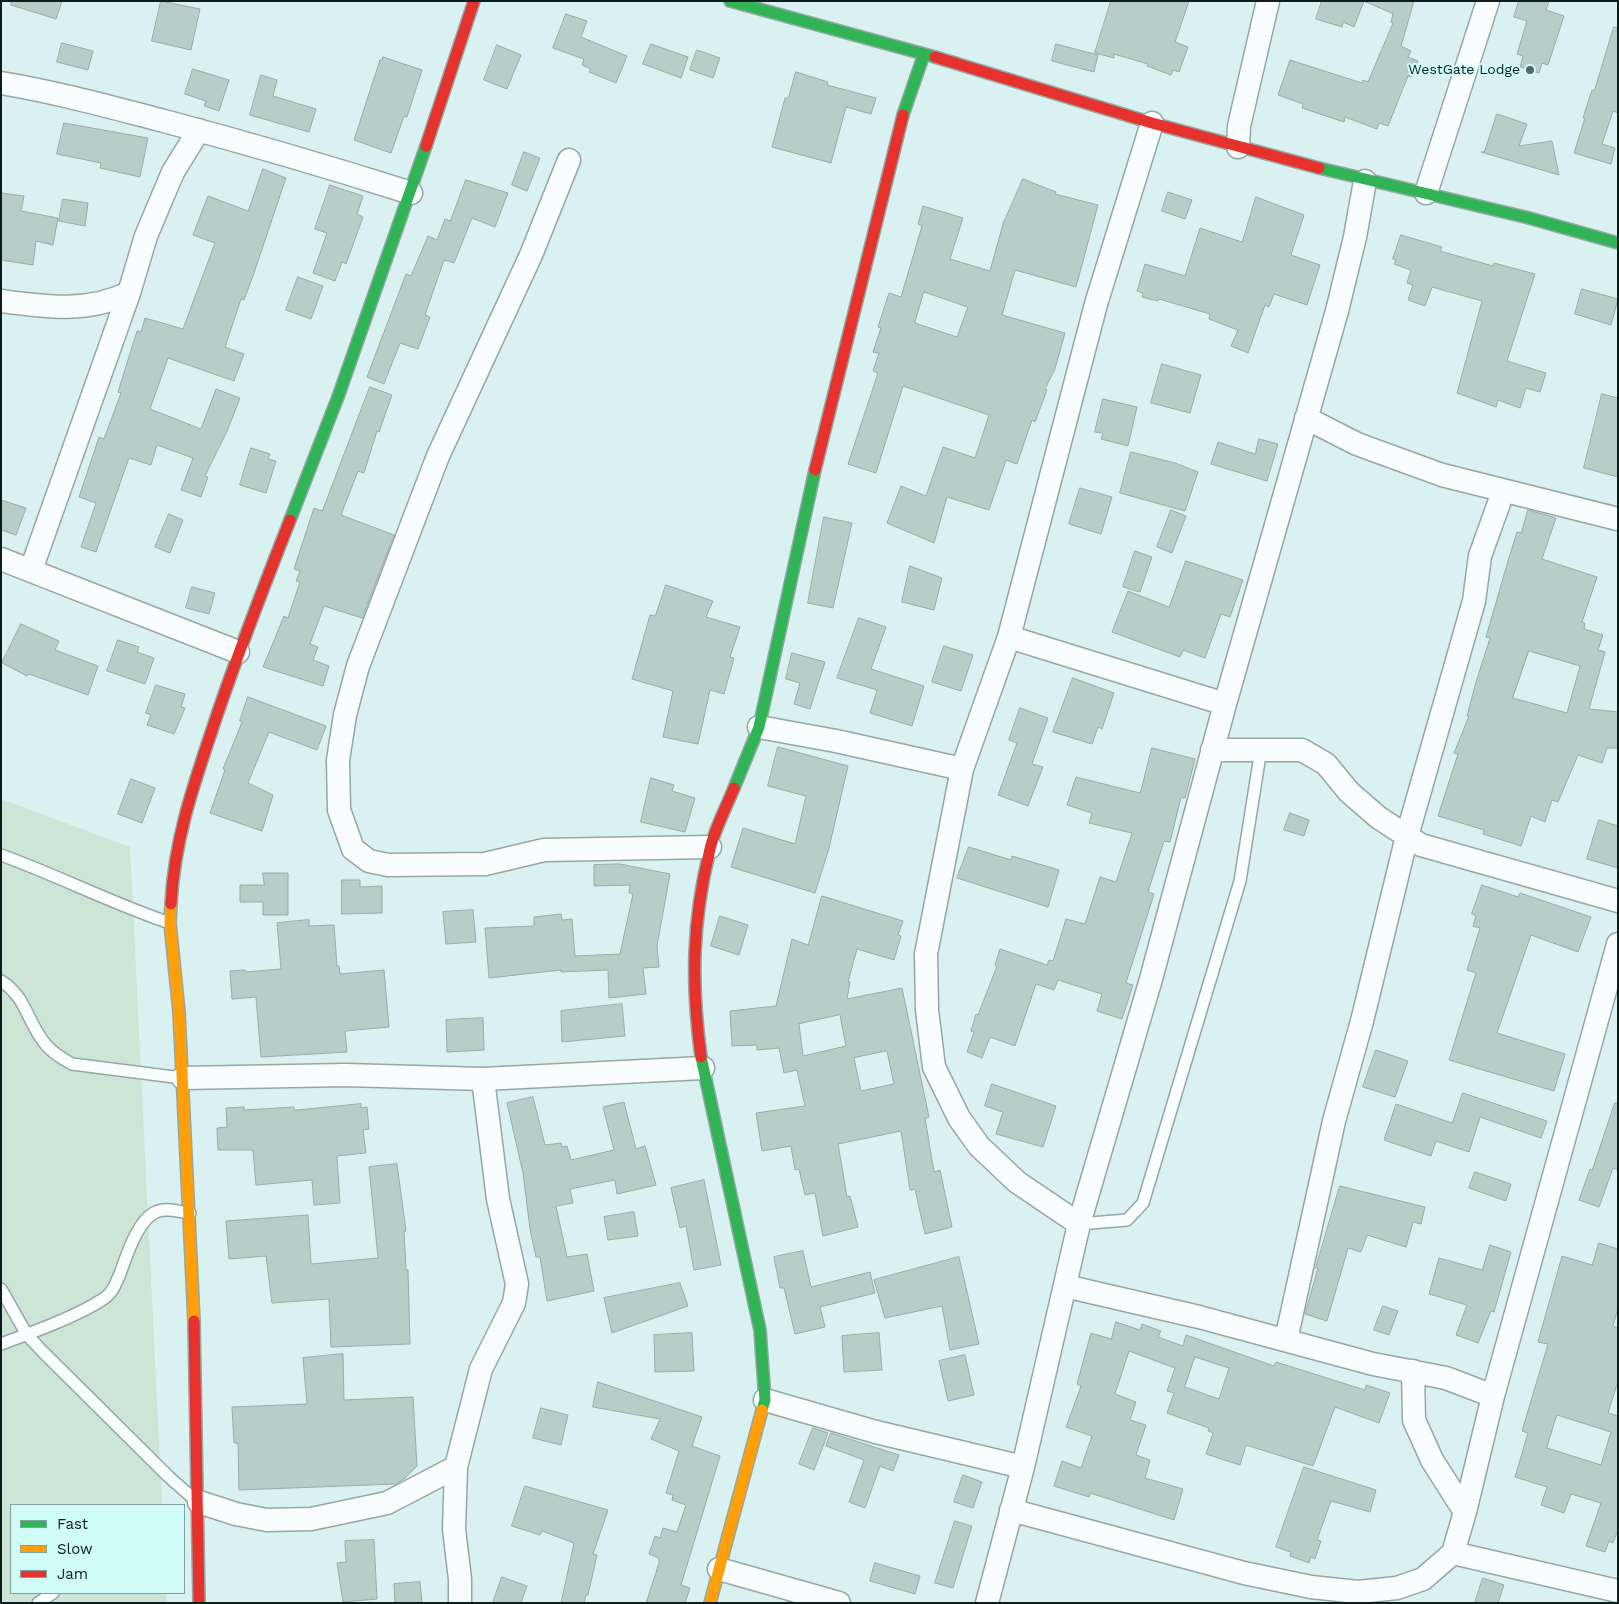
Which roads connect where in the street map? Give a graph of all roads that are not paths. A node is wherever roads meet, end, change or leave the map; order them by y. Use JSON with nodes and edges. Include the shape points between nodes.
{"nodes":[{"id":1,"x":474,"y":1,"type":"edge"},
{"id":2,"x":730,"y":1,"type":"edge"},
{"id":3,"x":1268,"y":1,"type":"edge"},
{"id":4,"x":1488,"y":1,"type":"edge"},
{"id":5,"x":924,"y":54,"type":"junction"},
{"id":6,"x":1,"y":83,"type":"edge"},
{"id":7,"x":1152,"y":124,"type":"junction"},
{"id":8,"x":199,"y":130,"type":"junction"},
{"id":9,"x":1238,"y":147,"type":"junction"},
{"id":10,"x":568,"y":160,"type":"dead end"},
{"id":11,"x":1365,"y":181,"type":"junction"},
{"id":12,"x":1426,"y":193,"type":"junction"},
{"id":13,"x":411,"y":194,"type":"junction"},
{"id":14,"x":1618,"y":243,"type":"edge"},
{"id":15,"x":129,"y":293,"type":"junction"},
{"id":16,"x":1,"y":302,"type":"edge"},
{"id":17,"x":1306,"y":418,"type":"junction"},
{"id":18,"x":1503,"y":492,"type":"junction"},
{"id":19,"x":1618,"y":519,"type":"edge"},
{"id":20,"x":1,"y":559,"type":"edge"},
{"id":21,"x":31,"y":570,"type":"junction"},
{"id":22,"x":1009,"y":637,"type":"junction"},
{"id":23,"x":238,"y":652,"type":"junction"},
{"id":24,"x":1225,"y":704,"type":"junction"},
{"id":25,"x":759,"y":727,"type":"junction"},
{"id":26,"x":1261,"y":749,"type":"junction"},
{"id":27,"x":1212,"y":750,"type":"junction"},
{"id":28,"x":962,"y":769,"type":"junction"},
{"id":29,"x":1407,"y":836,"type":"junction"},
{"id":30,"x":710,"y":846,"type":"junction"},
{"id":31,"x":1,"y":855,"type":"edge"},
{"id":32,"x":1618,"y":901,"type":"edge"},
{"id":33,"x":170,"y":923,"type":"junction"},
{"id":34,"x":1618,"y":944,"type":"edge"},
{"id":35,"x":1,"y":981,"type":"edge"},
{"id":36,"x":1610,"y":1007,"type":"edge"},
{"id":37,"x":703,"y":1068,"type":"junction"},
{"id":38,"x":183,"y":1078,"type":"junction"},
{"id":39,"x":483,"y":1079,"type":"junction"},
{"id":40,"x":190,"y":1213,"type":"junction"},
{"id":41,"x":1079,"y":1224,"type":"junction"},
{"id":42,"x":1065,"y":1286,"type":"junction"},
{"id":43,"x":1,"y":1289,"type":"edge"},
{"id":44,"x":28,"y":1335,"type":"junction"},
{"id":45,"x":1286,"y":1340,"type":"junction"},
{"id":46,"x":1,"y":1344,"type":"edge"},
{"id":47,"x":1413,"y":1371,"type":"junction"},
{"id":48,"x":1493,"y":1396,"type":"junction"},
{"id":49,"x":765,"y":1400,"type":"junction"},
{"id":50,"x":456,"y":1467,"type":"junction"},
{"id":51,"x":1023,"y":1467,"type":"junction"},
{"id":52,"x":199,"y":1502,"type":"junction"},
{"id":53,"x":1011,"y":1510,"type":"junction"},
{"id":54,"x":1465,"y":1512,"type":"junction"},
{"id":55,"x":185,"y":1522,"type":"edge"},
{"id":56,"x":200,"y":1527,"type":"junction"},
{"id":57,"x":1453,"y":1553,"type":"junction"},
{"id":58,"x":719,"y":1570,"type":"junction"},
{"id":59,"x":1618,"y":1591,"type":"edge"},
{"id":60,"x":52,"y":1594,"type":"edge"},
{"id":61,"x":38,"y":1603,"type":"edge"},
{"id":62,"x":199,"y":1603,"type":"edge"},
{"id":63,"x":460,"y":1603,"type":"edge"},
{"id":64,"x":710,"y":1603,"type":"edge"},
{"id":65,"x":839,"y":1603,"type":"edge"},
{"id":66,"x":988,"y":1603,"type":"edge"}],
"edges":[{"from":1,"to":13,"type":"street"},
{"from":2,"to":5,"type":"street"},
{"from":3,"to":9,"type":"street","via":[[1239,126]]},
{"from":4,"to":12,"type":"street"},
{"from":5,"to":7,"type":"street"},
{"from":5,"to":25,"type":"street","via":[[906,103],[830,406]]},
{"from":6,"to":8,"type":"street","via":[[54,92]]},
{"from":7,"to":9,"type":"street"},
{"from":7,"to":22,"type":"street","via":[[1096,304]]},
{"from":8,"to":13,"type":"street"},
{"from":8,"to":15,"type":"street","via":[[158,204]]},
{"from":9,"to":11,"type":"street"},
{"from":10,"to":30,"type":"street","via":[[531,255],[438,456],[358,666],[345,715],[338,760],[339,810],[353,849],[369,861],[388,865],[485,864],[544,850]]},
{"from":11,"to":12,"type":"street"},
{"from":11,"to":17,"type":"street","via":[[1338,311]]},
{"from":12,"to":14,"type":"street"},
{"from":13,"to":23,"type":"street","via":[[338,397]]},
{"from":15,"to":16,"type":"street","via":[[95,306]]},
{"from":15,"to":21,"type":"street"},
{"from":17,"to":18,"type":"street","via":[[1401,462]]},
{"from":17,"to":24,"type":"street"},
{"from":18,"to":19,"type":"street"},
{"from":18,"to":29,"type":"street","via":[[1480,556],[1474,601]]},
{"from":20,"to":21,"type":"street"},
{"from":21,"to":23,"type":"street"},
{"from":22,"to":24,"type":"street"},
{"from":22,"to":28,"type":"street"},
{"from":23,"to":33,"type":"street","via":[[190,794],[172,878]]},
{"from":24,"to":27,"type":"street"},
{"from":25,"to":28,"type":"street"},
{"from":25,"to":30,"type":"street"},
{"from":26,"to":27,"type":"street"},
{"from":26,"to":29,"type":"street","via":[[1302,750],[1326,764],[1349,792],[1379,818]]},
{"from":26,"to":41,"type":"lane","via":[[1240,881],[1143,1204],[1127,1220]]},
{"from":27,"to":41,"type":"street","via":[[1151,979]]},
{"from":28,"to":41,"type":"street","via":[[926,954],[927,1010],[934,1067],[959,1118],[979,1146],[1017,1182]]},
{"from":29,"to":32,"type":"street","via":[[1421,844]]},
{"from":29,"to":45,"type":"street","via":[[1334,1121]]},
{"from":30,"to":37,"type":"street","via":[[693,951],[694,1006]]},
{"from":31,"to":33,"type":"lane"},
{"from":33,"to":38,"type":"street","via":[[180,1012]]},
{"from":34,"to":36,"type":"street"},
{"from":35,"to":38,"type":"lane","via":[[20,998],[46,1045],[72,1064]]},
{"from":36,"to":48,"type":"street"},
{"from":37,"to":39,"type":"street"},
{"from":37,"to":49,"type":"street","via":[[760,1330]]},
{"from":38,"to":39,"type":"street","via":[[346,1075]]},
{"from":38,"to":40,"type":"street"},
{"from":39,"to":50,"type":"street","via":[[498,1199],[517,1284],[514,1304],[481,1369]]},
{"from":40,"to":44,"type":"lane","via":[[155,1212],[136,1236],[115,1287],[108,1296]]},
{"from":40,"to":52,"type":"street"},
{"from":41,"to":42,"type":"street"},
{"from":42,"to":45,"type":"street"},
{"from":42,"to":51,"type":"street"},
{"from":43,"to":44,"type":"lane"},
{"from":44,"to":46,"type":"lane"},
{"from":44,"to":52,"type":"lane","via":[[168,1477]]},
{"from":45,"to":47,"type":"street","via":[[1373,1364]]},
{"from":47,"to":48,"type":"street","via":[[1446,1378]]},
{"from":47,"to":54,"type":"street","via":[[1414,1420],[1432,1460]]},
{"from":48,"to":54,"type":"street"},
{"from":49,"to":51,"type":"street","via":[[876,1432]]},
{"from":49,"to":58,"type":"street"},
{"from":50,"to":52,"type":"street","via":[[387,1503],[310,1519],[267,1520]]},
{"from":50,"to":63,"type":"street","via":[[454,1529]]},
{"from":51,"to":53,"type":"street"},
{"from":52,"to":56,"type":"street"},
{"from":53,"to":57,"type":"street","via":[[1244,1573],[1358,1592],[1397,1588],[1422,1579]]},
{"from":53,"to":66,"type":"street"},
{"from":54,"to":57,"type":"street"},
{"from":55,"to":56,"type":"lane"},
{"from":56,"to":62,"type":"street"},
{"from":57,"to":59,"type":"street"},
{"from":58,"to":64,"type":"street"},
{"from":58,"to":65,"type":"street"},
{"from":60,"to":61,"type":"lane"}]}
